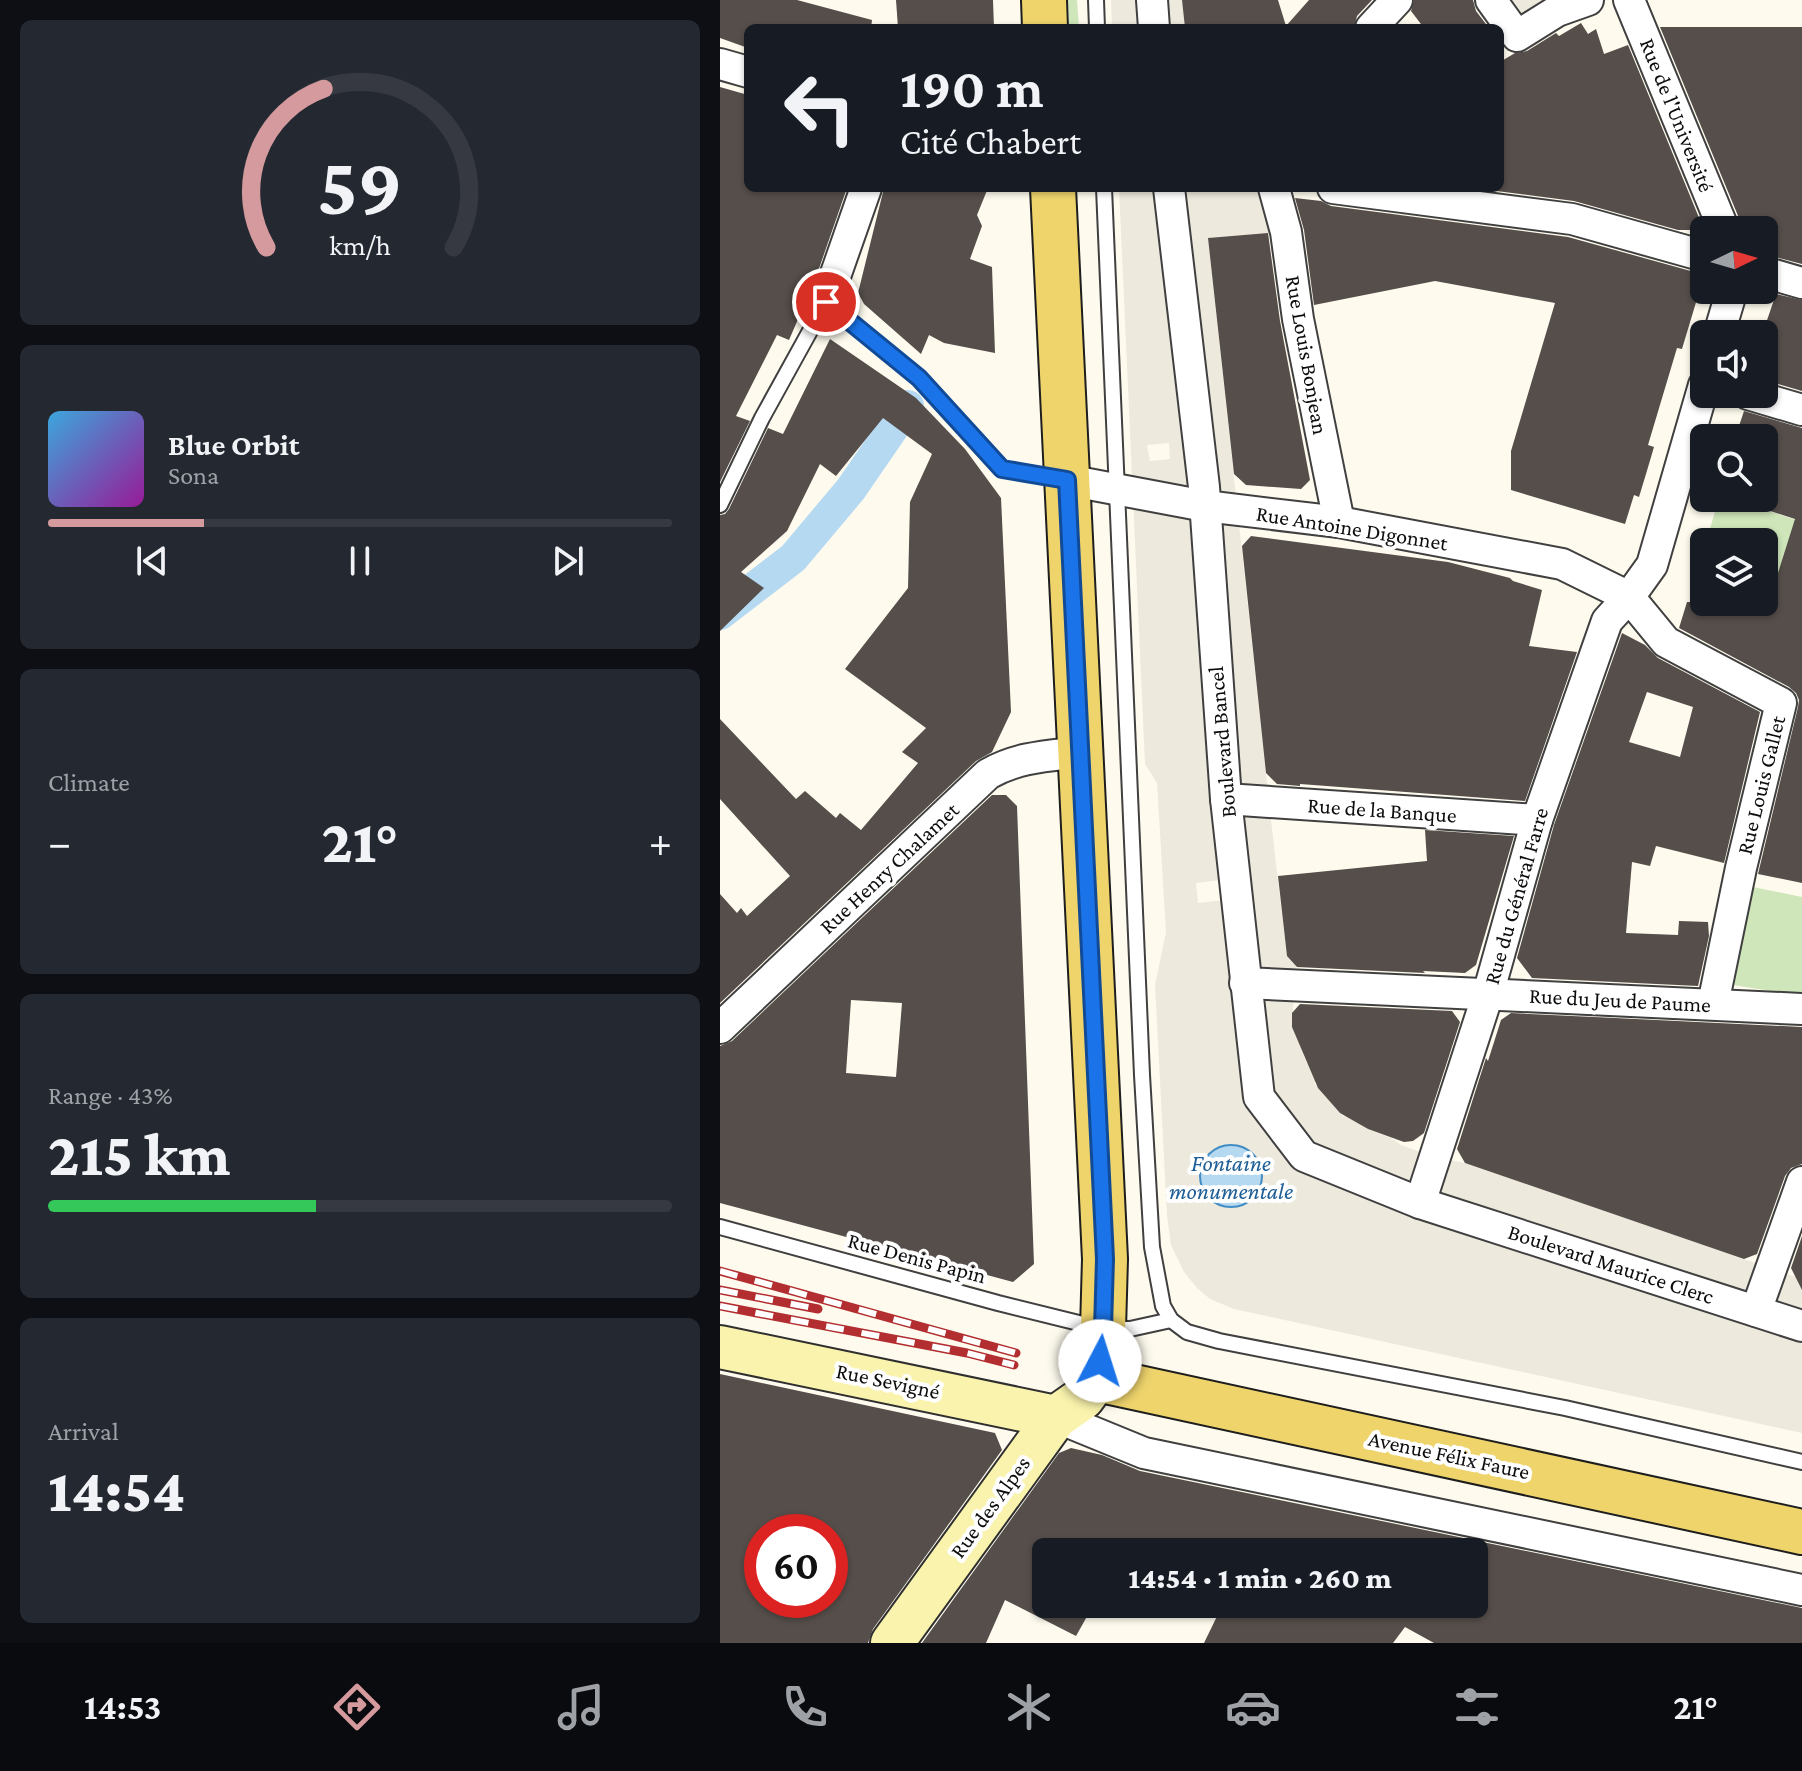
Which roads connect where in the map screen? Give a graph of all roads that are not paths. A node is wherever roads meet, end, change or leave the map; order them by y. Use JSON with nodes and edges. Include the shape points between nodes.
{"nodes":[{"id":1,"x":1044,"y":0,"type":"edge"},
{"id":2,"x":1096,"y":0,"type":"edge"},
{"id":3,"x":1152,"y":0,"type":"edge"},
{"id":4,"x":1397,"y":0,"type":"edge"},
{"id":5,"x":1491,"y":0,"type":"edge"},
{"id":6,"x":1588,"y":0,"type":"edge"},
{"id":7,"x":1629,"y":0,"type":"edge"},
{"id":8,"x":1045,"y":24,"type":"edge"},
{"id":9,"x":1097,"y":24,"type":"edge"},
{"id":10,"x":1154,"y":24,"type":"edge"},
{"id":11,"x":1375,"y":24,"type":"edge"},
{"id":12,"x":720,"y":64,"type":"edge"},
{"id":13,"x":744,"y":71,"type":"edge"},
{"id":14,"x":865,"y":192,"type":"edge"},
{"id":15,"x":1053,"y":192,"type":"edge"},
{"id":16,"x":1104,"y":192,"type":"edge"},
{"id":17,"x":1169,"y":192,"type":"edge"},
{"id":18,"x":1275,"y":192,"type":"edge"},
{"id":19,"x":1364,"y":192,"type":"edge"},
{"id":20,"x":1718,"y":216,"type":"edge"},
{"id":21,"x":1690,"y":252,"type":"edge"},
{"id":22,"x":1778,"y":276,"type":"edge"},
{"id":23,"x":1802,"y":283,"type":"edge"},
{"id":24,"x":826,"y":302,"type":"junction"},
{"id":25,"x":1778,"y":403,"type":"edge"},
{"id":26,"x":1697,"y":408,"type":"edge"},
{"id":27,"x":1802,"y":410,"type":"edge"},
{"id":28,"x":1067,"y":480,"type":"junction"},
{"id":29,"x":1117,"y":490,"type":"junction"},
{"id":30,"x":720,"y":505,"type":"edge"},
{"id":31,"x":1205,"y":506,"type":"junction"},
{"id":32,"x":1339,"y":522,"type":"junction"},
{"id":33,"x":1629,"y":597,"type":"junction"},
{"id":34,"x":1080,"y":752,"type":"junction"},
{"id":35,"x":1226,"y":799,"type":"junction"},
{"id":36,"x":1537,"y":820,"type":"junction"},
{"id":37,"x":1245,"y":983,"type":"junction"},
{"id":38,"x":1488,"y":994,"type":"junction"},
{"id":39,"x":1713,"y":1004,"type":"junction"},
{"id":40,"x":1802,"y":1009,"type":"edge"},
{"id":41,"x":720,"y":1028,"type":"edge"},
{"id":42,"x":1802,"y":1182,"type":"edge"},
{"id":43,"x":1420,"y":1203,"type":"junction"},
{"id":44,"x":720,"y":1227,"type":"edge"},
{"id":45,"x":1756,"y":1311,"type":"junction"},
{"id":46,"x":1171,"y":1320,"type":"junction"},
{"id":47,"x":1802,"y":1326,"type":"edge"},
{"id":48,"x":1103,"y":1329,"type":"junction"},
{"id":49,"x":720,"y":1347,"type":"edge"},
{"id":50,"x":1097,"y":1379,"type":"junction"},
{"id":51,"x":1056,"y":1417,"type":"junction"},
{"id":52,"x":1802,"y":1462,"type":"edge"},
{"id":53,"x":1802,"y":1532,"type":"edge"},
{"id":54,"x":1802,"y":1590,"type":"edge"},
{"id":55,"x":892,"y":1643,"type":"edge"}],
"edges":[{"from":1,"to":8,"type":"main road"},
{"from":2,"to":9,"type":"lane"},
{"from":3,"to":10,"type":"street"},
{"from":4,"to":11,"type":"street"},
{"from":5,"to":6,"type":"street","via":[[1517,36],[1557,11]]},
{"from":7,"to":20,"type":"street","name":"Rue de l'Université"},
{"from":12,"to":13,"type":"street"},
{"from":14,"to":24,"type":"street"},
{"from":15,"to":28,"type":"main road"},
{"from":16,"to":29,"type":"lane"},
{"from":17,"to":31,"type":"street","name":"Boulevard Bancel"},
{"from":18,"to":32,"type":"street","name":"Rue Louis Bonjean"},
{"from":19,"to":21,"type":"street","via":[[1572,219]]},
{"from":22,"to":23,"type":"street"},
{"from":24,"to":28,"type":"lane","via":[[919,378],[1002,469]]},
{"from":24,"to":30,"type":"lane"},
{"from":25,"to":27,"type":"street"},
{"from":26,"to":33,"type":"street","name":"Rue du Général Farre","via":[[1652,565]]},
{"from":28,"to":29,"type":"street","name":"Rue Antoine Digonnet"},
{"from":28,"to":34,"type":"main road"},
{"from":29,"to":31,"type":"street","name":"Rue Antoine Digonnet"},
{"from":29,"to":46,"type":"lane","via":[[1152,1247],[1163,1306]]},
{"from":31,"to":32,"type":"street","name":"Rue Antoine Digonnet"},
{"from":31,"to":35,"type":"street","name":"Boulevard Bancel"},
{"from":32,"to":33,"type":"street","name":"Rue Antoine Digonnet","via":[[1562,564]]},
{"from":33,"to":36,"type":"street","name":"Rue du Général Farre","via":[[1607,621]]},
{"from":33,"to":39,"type":"street","name":"Rue Louis Gallet","via":[[1666,642],[1781,703]]},
{"from":34,"to":41,"type":"street","name":"Rue Henry Chalamet","via":[[1028,758],[988,774]]},
{"from":34,"to":48,"type":"main road","via":[[1105,1259]]},
{"from":35,"to":36,"type":"street","name":"Rue de la Banque"},
{"from":35,"to":37,"type":"street","name":"Boulevard Bancel"},
{"from":36,"to":38,"type":"street","name":"Rue du Général Farre"},
{"from":37,"to":38,"type":"street","name":"Rue du Jeu de Paume"},
{"from":37,"to":43,"type":"street","name":"Boulevard Bancel","via":[[1259,1097],[1304,1156]]},
{"from":38,"to":39,"type":"street","name":"Rue du Jeu de Paume"},
{"from":38,"to":43,"type":"street","name":"Rue du Général Farre"},
{"from":39,"to":40,"type":"street","name":"Rue du Jeu de Paume"},
{"from":42,"to":45,"type":"street"},
{"from":43,"to":45,"type":"street","name":"Boulevard Maurice Clerc"},
{"from":44,"to":48,"type":"lane","name":"Rue Denis Papin"},
{"from":45,"to":47,"type":"street","name":"Boulevard Maurice Clerc"},
{"from":46,"to":48,"type":"lane","name":"Rue Denis Papin"},
{"from":46,"to":52,"type":"lane","via":[[1187,1332],[1219,1341],[1536,1402]]},
{"from":48,"to":50,"type":"main road"},
{"from":49,"to":51,"type":"street","name":"Rue Sevigné"},
{"from":50,"to":51,"type":"street","name":"Rue des Alpes","via":[[1083,1398]]},
{"from":50,"to":53,"type":"main road","name":"Avenue Félix Faure"},
{"from":51,"to":54,"type":"street","via":[[1144,1453]]},
{"from":51,"to":55,"type":"street","name":"Rue des Alpes"}]}
